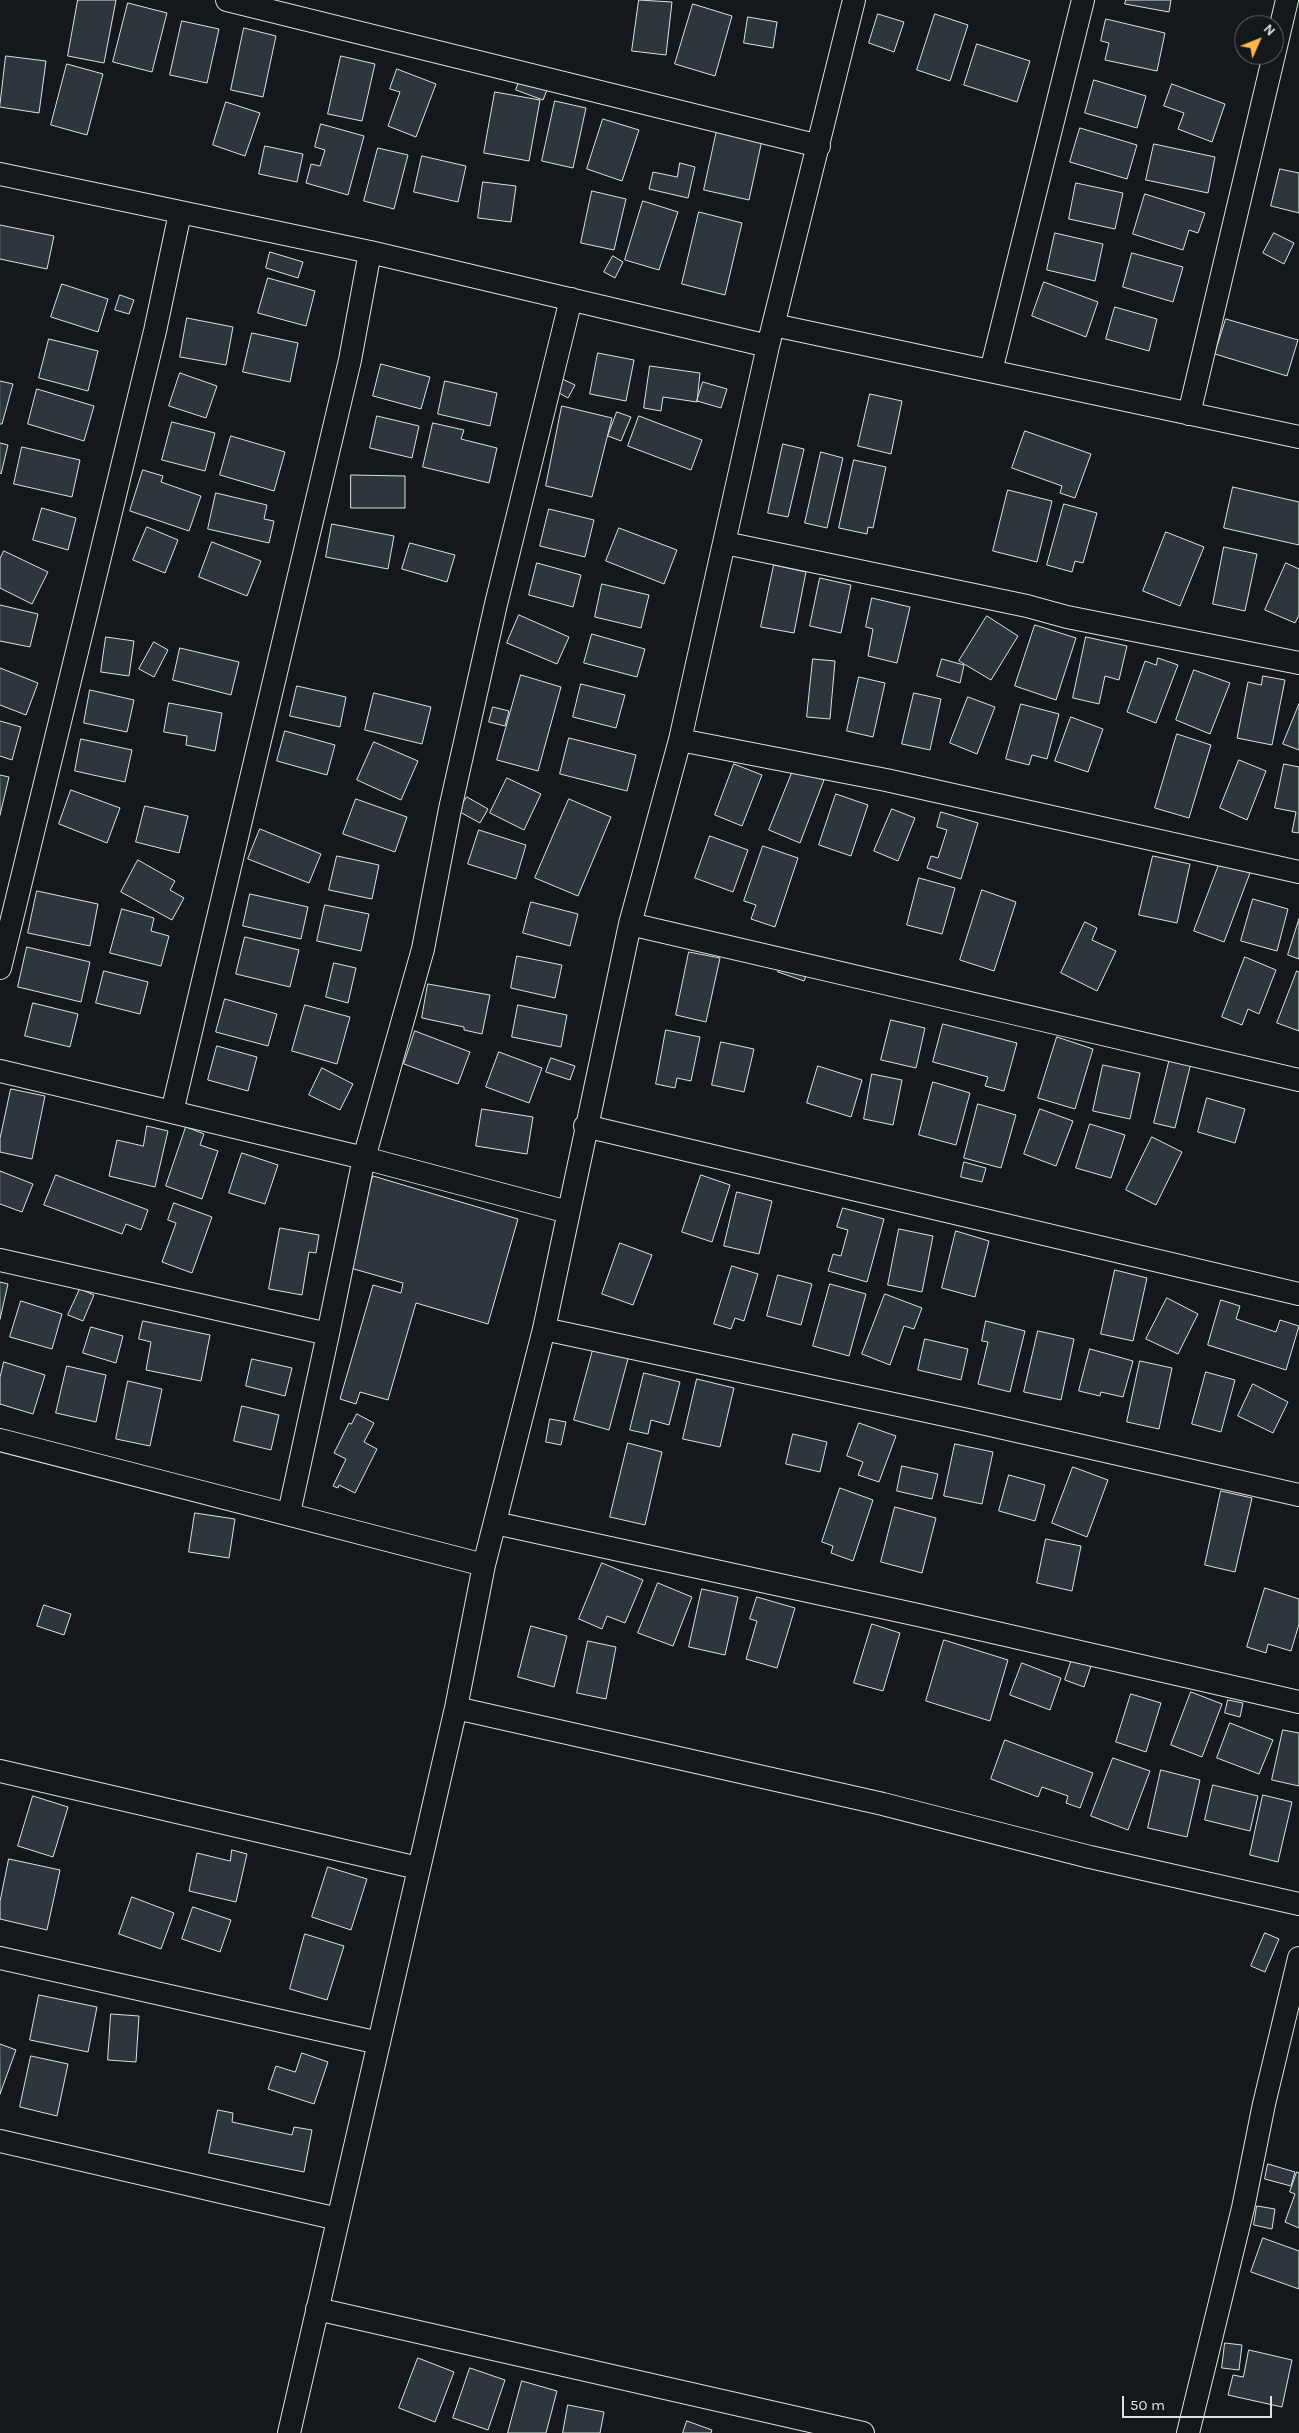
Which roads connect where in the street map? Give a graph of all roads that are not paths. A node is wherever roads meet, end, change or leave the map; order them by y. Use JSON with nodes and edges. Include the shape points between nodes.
{"nodes":[{"id":1,"x":227,"y":0,"type":"edge"},
{"id":2,"x":854,"y":0,"type":"edge"},
{"id":3,"x":1083,"y":0,"type":"edge"},
{"id":4,"x":1287,"y":0,"type":"edge"},
{"id":5,"x":820,"y":146,"type":"junction"},
{"id":6,"x":0,"y":174,"type":"edge"},
{"id":7,"x":180,"y":213,"type":"junction"},
{"id":8,"x":370,"y":252,"type":"junction"},
{"id":9,"x":571,"y":299,"type":"junction"},
{"id":10,"x":771,"y":336,"type":"junction"},
{"id":11,"x":991,"y":371,"type":"junction"},
{"id":12,"x":1189,"y":414,"type":"junction"},
{"id":13,"x":1299,"y":437,"type":"edge"},
{"id":14,"x":725,"y":543,"type":"junction"},
{"id":15,"x":1299,"y":663,"type":"edge"},
{"id":16,"x":680,"y":740,"type":"junction"},
{"id":17,"x":1299,"y":872,"type":"edge"},
{"id":18,"x":630,"y":924,"type":"junction"},
{"id":19,"x":0,"y":968,"type":"edge"},
{"id":20,"x":0,"y":1071,"type":"edge"},
{"id":21,"x":1299,"y":1080,"type":"edge"},
{"id":22,"x":172,"y":1112,"type":"junction"},
{"id":23,"x":585,"y":1126,"type":"junction"},
{"id":24,"x":364,"y":1158,"type":"junction"},
{"id":25,"x":568,"y":1212,"type":"junction"},
{"id":26,"x":0,"y":1260,"type":"edge"},
{"id":27,"x":1299,"y":1294,"type":"edge"},
{"id":28,"x":544,"y":1329,"type":"junction"},
{"id":29,"x":328,"y":1334,"type":"junction"},
{"id":30,"x":0,"y":1440,"type":"edge"},
{"id":31,"x":1299,"y":1495,"type":"edge"},
{"id":32,"x":289,"y":1513,"type":"junction"},
{"id":33,"x":494,"y":1522,"type":"junction"},
{"id":34,"x":484,"y":1565,"type":"junction"},
{"id":35,"x":1299,"y":1702,"type":"edge"},
{"id":36,"x":456,"y":1708,"type":"junction"},
{"id":37,"x":0,"y":1771,"type":"edge"},
{"id":38,"x":418,"y":1868,"type":"junction"},
{"id":39,"x":1299,"y":1904,"type":"edge"},
{"id":40,"x":0,"y":1958,"type":"edge"},
{"id":41,"x":1299,"y":1958,"type":"edge"},
{"id":42,"x":379,"y":2042,"type":"junction"},
{"id":43,"x":0,"y":2141,"type":"edge"},
{"id":44,"x":338,"y":2219,"type":"junction"},
{"id":45,"x":317,"y":2309,"type":"junction"},
{"id":46,"x":289,"y":2433,"type":"edge"},
{"id":47,"x":863,"y":2433,"type":"edge"},
{"id":48,"x":1188,"y":2433,"type":"edge"}],
"edges":[{"from":1,"to":5,"type":"street"},
{"from":2,"to":5,"type":"street"},
{"from":3,"to":11,"type":"street"},
{"from":4,"to":12,"type":"street"},
{"from":5,"to":10,"type":"street"},
{"from":6,"to":7,"type":"street"},
{"from":7,"to":8,"type":"street"},
{"from":7,"to":19,"type":"street","via":[[155,331]]},
{"from":8,"to":9,"type":"street"},
{"from":8,"to":22,"type":"street","via":[[350,360]]},
{"from":9,"to":10,"type":"street"},
{"from":9,"to":24,"type":"street","via":[[494,614],[450,809],[423,949]]},
{"from":10,"to":11,"type":"street"},
{"from":10,"to":14,"type":"street"},
{"from":11,"to":12,"type":"street"},
{"from":12,"to":13,"type":"street"},
{"from":14,"to":15,"type":"street"},
{"from":14,"to":16,"type":"street"},
{"from":16,"to":17,"type":"street","via":[[886,780]]},
{"from":16,"to":18,"type":"street"},
{"from":18,"to":21,"type":"street"},
{"from":18,"to":23,"type":"street"},
{"from":20,"to":22,"type":"street"},
{"from":22,"to":24,"type":"street"},
{"from":23,"to":25,"type":"street"},
{"from":23,"to":27,"type":"street"},
{"from":24,"to":25,"type":"street"},
{"from":24,"to":29,"type":"street"},
{"from":25,"to":28,"type":"street"},
{"from":26,"to":29,"type":"street"},
{"from":28,"to":31,"type":"street"},
{"from":28,"to":33,"type":"street"},
{"from":29,"to":32,"type":"street"},
{"from":30,"to":32,"type":"street"},
{"from":32,"to":34,"type":"street"},
{"from":33,"to":34,"type":"street"},
{"from":33,"to":35,"type":"street","via":[[918,1614]]},
{"from":34,"to":36,"type":"street"},
{"from":36,"to":38,"type":"street"},
{"from":36,"to":39,"type":"street","via":[[873,1802]]},
{"from":37,"to":38,"type":"street"},
{"from":38,"to":42,"type":"street"},
{"from":40,"to":42,"type":"street"},
{"from":41,"to":48,"type":"street"},
{"from":42,"to":44,"type":"street"},
{"from":43,"to":44,"type":"street"},
{"from":44,"to":45,"type":"street"},
{"from":45,"to":46,"type":"street"},
{"from":45,"to":47,"type":"street"}]}
